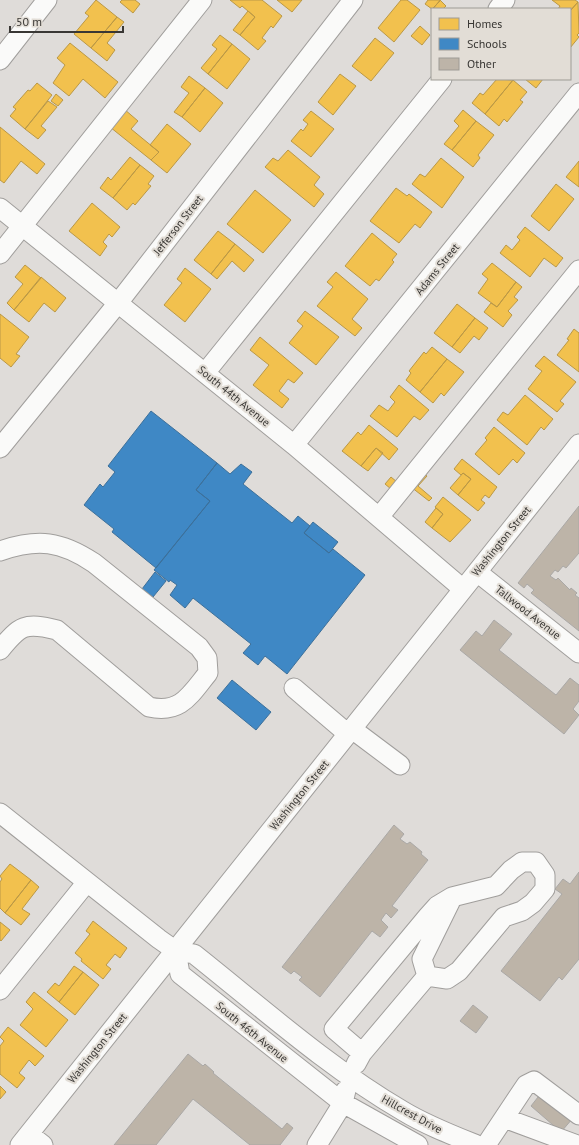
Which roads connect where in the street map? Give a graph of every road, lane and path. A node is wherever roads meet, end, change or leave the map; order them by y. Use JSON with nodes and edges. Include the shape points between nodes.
{"nodes":[{"id":1,"x":47,"y":0,"type":"edge"},
{"id":2,"x":202,"y":0,"type":"edge"},
{"id":3,"x":353,"y":0,"type":"edge"},
{"id":4,"x":505,"y":0,"type":"edge"},
{"id":5,"x":499,"y":8,"type":"edge"},
{"id":6,"x":0,"y":60,"type":"edge"},
{"id":7,"x":441,"y":80,"type":"edge"},
{"id":8,"x":579,"y":93,"type":"edge"},
{"id":9,"x":0,"y":208,"type":"edge"},
{"id":10,"x":22,"y":226,"type":"junction"},
{"id":11,"x":0,"y":254,"type":"edge"},
{"id":12,"x":579,"y":270,"type":"edge"},
{"id":13,"x":118,"y":303,"type":"junction"},
{"id":14,"x":205,"y":373,"type":"junction"},
{"id":15,"x":294,"y":445,"type":"junction"},
{"id":16,"x":579,"y":445,"type":"edge"},
{"id":17,"x":0,"y":448,"type":"edge"},
{"id":18,"x":379,"y":517,"type":"junction"},
{"id":19,"x":0,"y":552,"type":"edge"},
{"id":20,"x":477,"y":572,"type":"junction"},
{"id":21,"x":463,"y":589,"type":"junction"},
{"id":22,"x":0,"y":650,"type":"edge"},
{"id":23,"x":579,"y":653,"type":"edge"},
{"id":24,"x":294,"y":688,"type":"dead end"},
{"id":25,"x":350,"y":731,"type":"junction"},
{"id":26,"x":400,"y":765,"type":"dead end"},
{"id":27,"x":1,"y":817,"type":"edge"},
{"id":28,"x":87,"y":882,"type":"junction"},
{"id":29,"x":452,"y":897,"type":"junction"},
{"id":30,"x":176,"y":951,"type":"junction"},
{"id":31,"x":427,"y":976,"type":"junction"},
{"id":32,"x":0,"y":990,"type":"edge"},
{"id":33,"x":362,"y":1053,"type":"junction"},
{"id":34,"x":349,"y":1076,"type":"junction"},
{"id":35,"x":343,"y":1103,"type":"junction"},
{"id":36,"x":579,"y":1114,"type":"edge"},
{"id":37,"x":504,"y":1118,"type":"junction"},
{"id":38,"x":579,"y":1139,"type":"edge"},
{"id":39,"x":30,"y":1141,"type":"edge"},
{"id":40,"x":317,"y":1145,"type":"edge"},
{"id":41,"x":418,"y":1145,"type":"edge"},
{"id":42,"x":477,"y":1145,"type":"edge"},
{"id":43,"x":486,"y":1145,"type":"edge"},
{"id":44,"x":577,"y":1145,"type":"edge"}],
"edges":[{"from":1,"to":6,"type":"street"},
{"from":2,"to":10,"type":"street"},
{"from":3,"to":13,"type":"street","name":"Jefferson Street"},
{"from":4,"to":5,"type":"street"},
{"from":7,"to":14,"type":"street"},
{"from":8,"to":15,"type":"street","name":"Adams Street"},
{"from":9,"to":10,"type":"street","name":"South 44th Avenue"},
{"from":10,"to":11,"type":"street"},
{"from":10,"to":13,"type":"street","name":"South 44th Avenue"},
{"from":12,"to":18,"type":"street"},
{"from":13,"to":14,"type":"street","name":"South 44th Avenue"},
{"from":13,"to":17,"type":"street","name":"Jefferson Street"},
{"from":14,"to":15,"type":"street","name":"South 44th Avenue"},
{"from":15,"to":18,"type":"street","name":"South 44th Avenue"},
{"from":16,"to":20,"type":"street","name":"Washington Street"},
{"from":18,"to":21,"type":"street","name":"South 44th Avenue"},
{"from":19,"to":22,"type":"street","via":[[32,544],[53,543],[77,552],[199,647],[207,658],[208,673],[186,700],[162,710],[149,707],[57,630],[39,625],[27,626],[13,633]]},
{"from":20,"to":21,"type":"street","name":"Washington Street"},
{"from":20,"to":23,"type":"street","name":"Tallwood Avenue"},
{"from":21,"to":25,"type":"street","name":"Washington Street"},
{"from":24,"to":25,"type":"street"},
{"from":25,"to":26,"type":"street"},
{"from":25,"to":30,"type":"street","name":"Washington Street"},
{"from":27,"to":28,"type":"street"},
{"from":28,"to":30,"type":"street"},
{"from":28,"to":32,"type":"street"},
{"from":29,"to":31,"type":"street","via":[[422,959]]},
{"from":29,"to":31,"type":"street","via":[[496,886],[522,862],[536,862],[545,875],[545,889],[533,903],[504,917],[459,971],[447,979]]},
{"from":29,"to":33,"type":"street","via":[[437,906],[428,916],[334,1029]]},
{"from":30,"to":34,"type":"street","via":[[194,954]]},
{"from":30,"to":35,"type":"street","name":"South 46th Avenue","via":[[180,974]]},
{"from":30,"to":39,"type":"street","name":"Washington Street"},
{"from":31,"to":33,"type":"street"},
{"from":33,"to":34,"type":"street"},
{"from":34,"to":35,"type":"street"},
{"from":34,"to":42,"type":"street","name":"Hillcrest Drive","via":[[404,1112]]},
{"from":35,"to":40,"type":"street"},
{"from":35,"to":41,"type":"street"},
{"from":36,"to":37,"type":"street","via":[[534,1081],[526,1085]]},
{"from":37,"to":43,"type":"street"},
{"from":37,"to":44,"type":"street"},
{"from":38,"to":44,"type":"street"}]}
